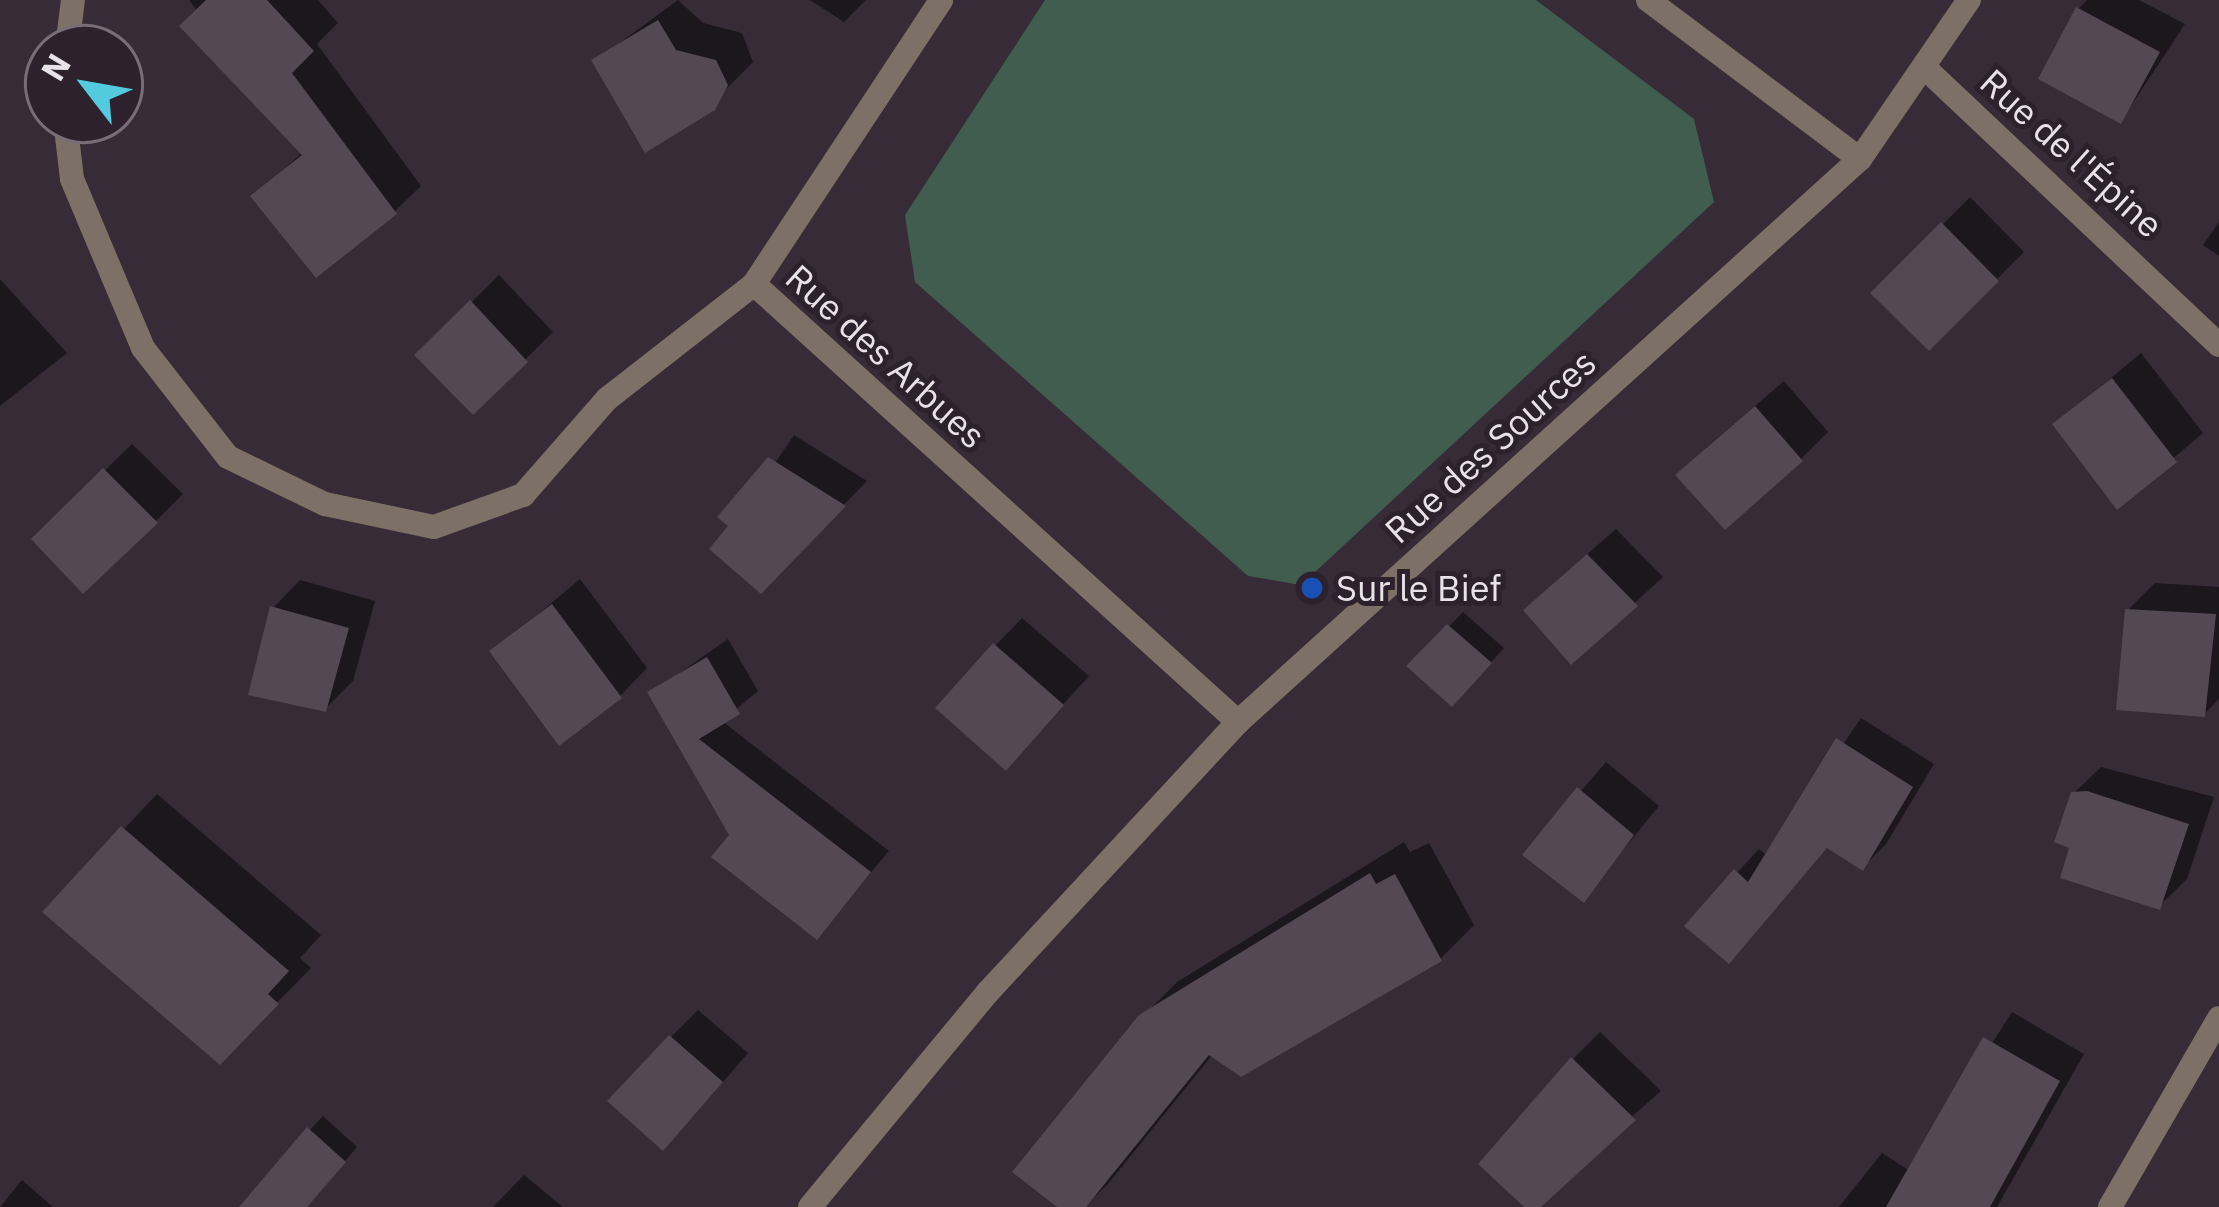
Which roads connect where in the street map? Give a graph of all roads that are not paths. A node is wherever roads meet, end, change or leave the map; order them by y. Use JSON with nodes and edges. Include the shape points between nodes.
{"nodes":[{"id":1,"x":941,"y":0,"type":"edge"},
{"id":2,"x":1648,"y":0,"type":"edge"},
{"id":3,"x":1969,"y":0,"type":"edge"},
{"id":4,"x":1925,"y":68,"type":"junction"},
{"id":5,"x":68,"y":144,"type":"edge"},
{"id":6,"x":1860,"y":159,"type":"junction"},
{"id":7,"x":754,"y":284,"type":"junction"},
{"id":8,"x":2219,"y":345,"type":"edge"},
{"id":9,"x":1238,"y":722,"type":"junction"},
{"id":10,"x":2219,"y":1018,"type":"edge"},
{"id":11,"x":810,"y":1207,"type":"edge"},
{"id":12,"x":2110,"y":1207,"type":"edge"}],
"edges":[{"from":1,"to":7,"type":"street"},
{"from":2,"to":6,"type":"street"},
{"from":3,"to":4,"type":"street","name":"Rue des Sources"},
{"from":4,"to":6,"type":"street","name":"Rue des Sources"},
{"from":4,"to":8,"type":"street","name":"Rue de l'Épine"},
{"from":5,"to":7,"type":"street","name":"Rue des Arbues","via":[[72,179],[143,348],[228,457],[325,503],[434,527],[523,495],[608,399]]},
{"from":6,"to":9,"type":"street","name":"Rue des Sources"},
{"from":7,"to":9,"type":"street","name":"Rue des Arbues"},
{"from":9,"to":11,"type":"street","name":"Rue des Sources","via":[[988,992]]},
{"from":10,"to":12,"type":"street"}]}
